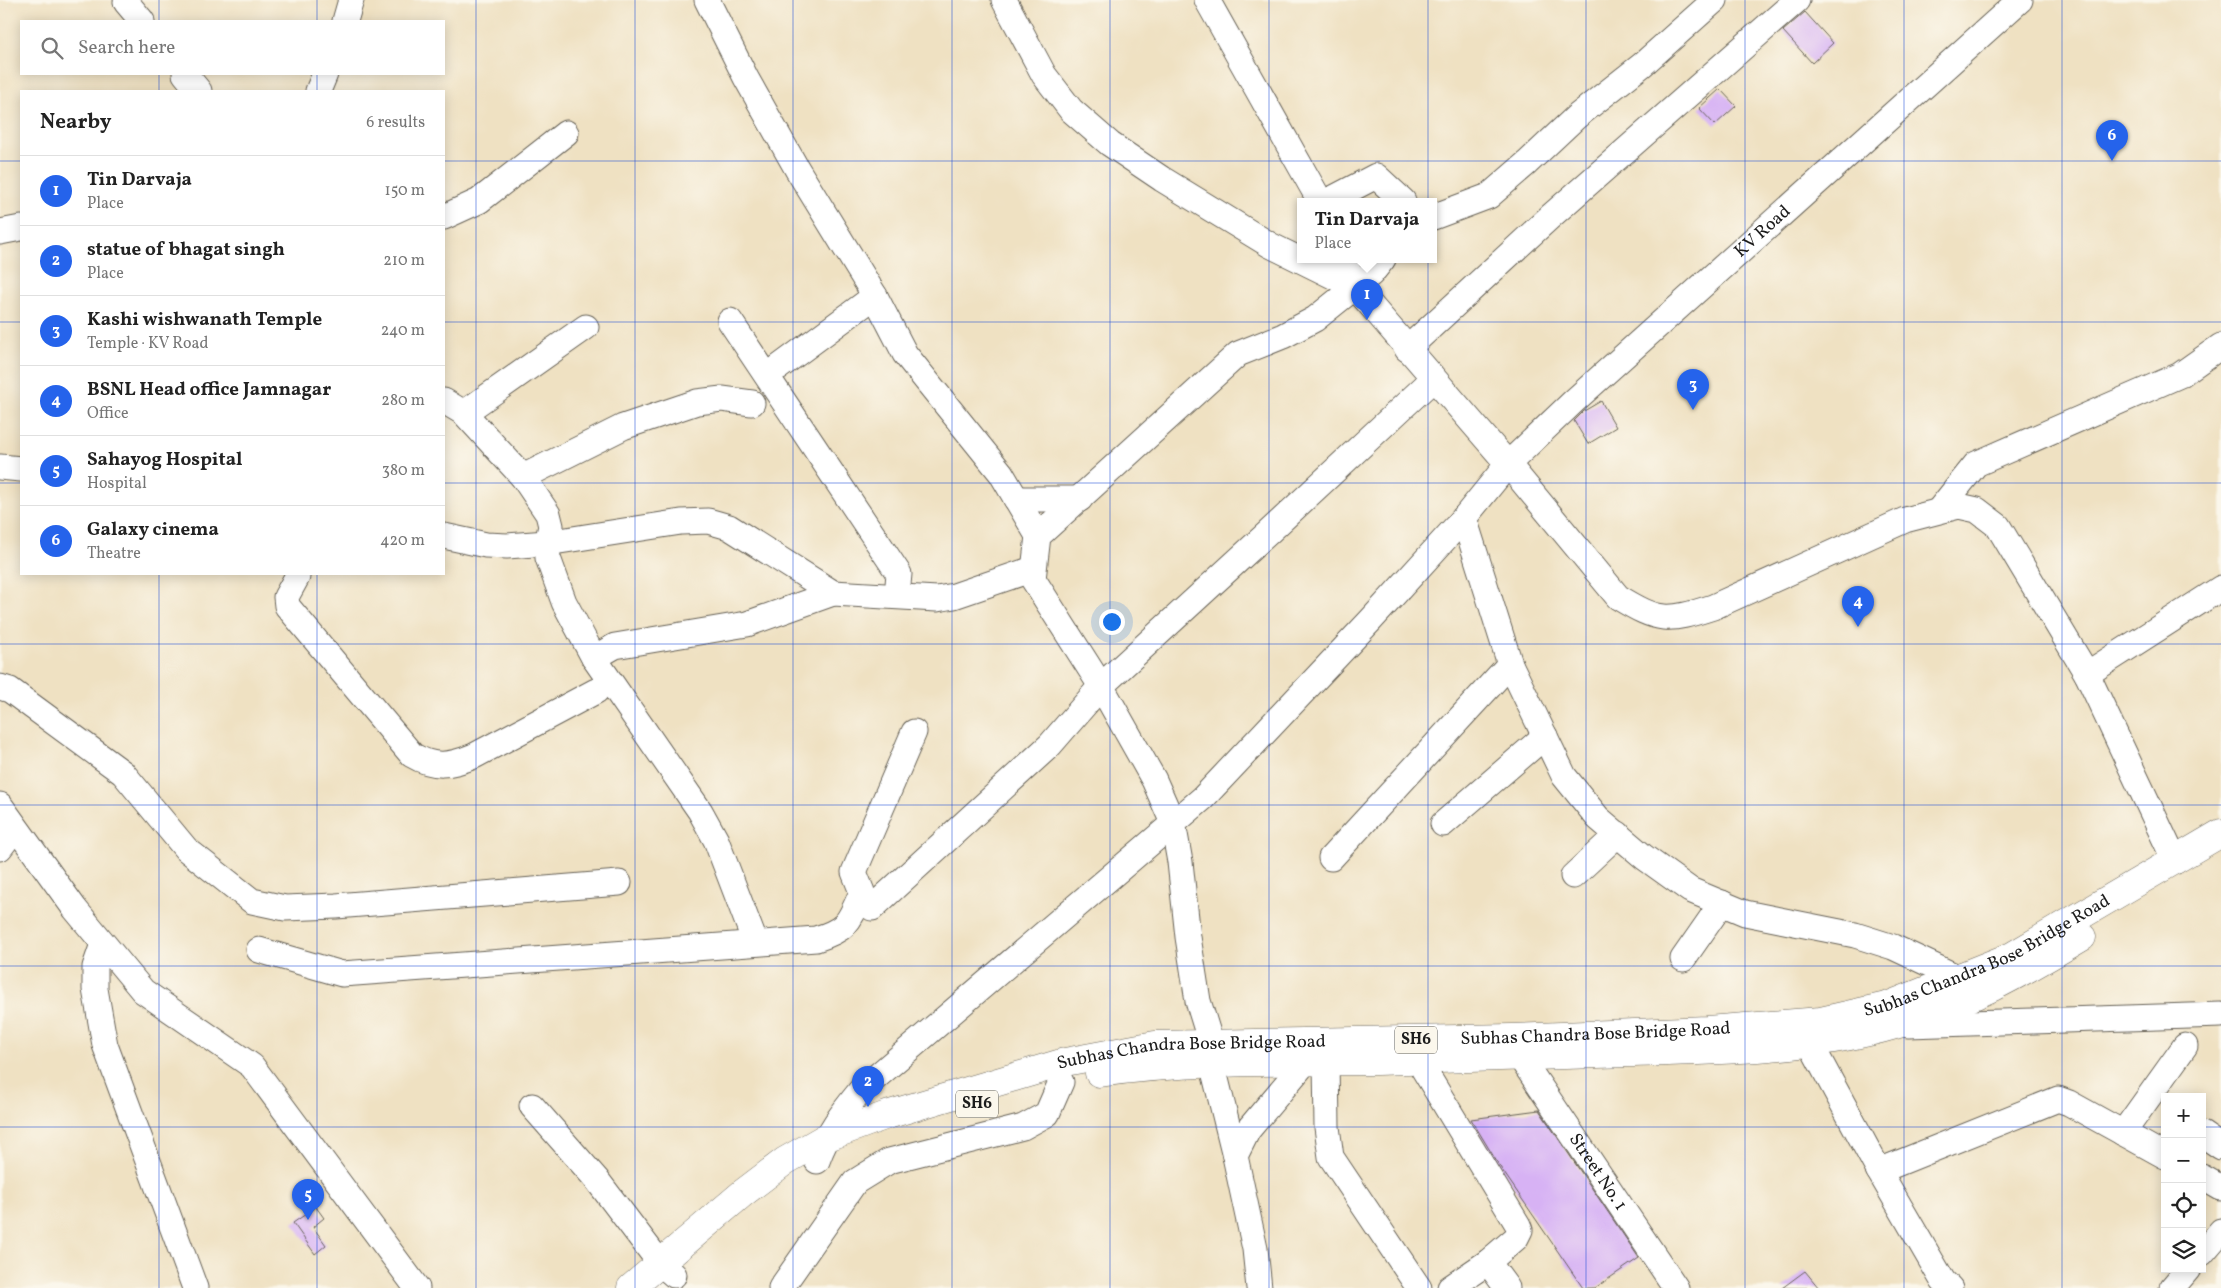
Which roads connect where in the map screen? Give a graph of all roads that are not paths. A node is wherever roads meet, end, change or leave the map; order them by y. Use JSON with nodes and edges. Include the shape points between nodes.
{"nodes":[{"id":1,"x":351,"y":0,"type":"edge"},
{"id":2,"x":707,"y":0,"type":"edge"},
{"id":3,"x":1004,"y":0,"type":"edge"},
{"id":4,"x":1207,"y":0,"type":"edge"},
{"id":5,"x":1715,"y":0,"type":"edge"},
{"id":6,"x":1797,"y":0,"type":"edge"},
{"id":7,"x":2020,"y":0,"type":"edge"},
{"id":8,"x":126,"y":2,"type":"dead end"},
{"id":9,"x":141,"y":20,"type":"edge"},
{"id":10,"x":345,"y":20,"type":"edge"},
{"id":11,"x":186,"y":75,"type":"edge"},
{"id":12,"x":325,"y":75,"type":"edge"},
{"id":13,"x":198,"y":90,"type":"edge"},
{"id":14,"x":318,"y":90,"type":"edge"},
{"id":15,"x":566,"y":133,"type":"dead end"},
{"id":16,"x":1318,"y":198,"type":"edge"},
{"id":17,"x":1334,"y":198,"type":"edge"},
{"id":18,"x":1400,"y":198,"type":"edge"},
{"id":19,"x":1437,"y":216,"type":"edge"},
{"id":20,"x":445,"y":217,"type":"edge"},
{"id":21,"x":20,"y":228,"type":"edge"},
{"id":22,"x":0,"y":232,"type":"edge"},
{"id":23,"x":1297,"y":258,"type":"edge"},
{"id":24,"x":1306,"y":263,"type":"edge"},
{"id":25,"x":1346,"y":263,"type":"edge"},
{"id":26,"x":1380,"y":263,"type":"edge"},
{"id":27,"x":1355,"y":287,"type":"junction"},
{"id":28,"x":875,"y":296,"type":"junction"},
{"id":29,"x":730,"y":321,"type":"dead end"},
{"id":30,"x":586,"y":327,"type":"dead end"},
{"id":31,"x":2221,"y":346,"type":"edge"},
{"id":32,"x":1407,"y":350,"type":"junction"},
{"id":33,"x":772,"y":370,"type":"junction"},
{"id":34,"x":1433,"y":378,"type":"junction"},
{"id":35,"x":722,"y":399,"type":"junction"},
{"id":36,"x":752,"y":403,"type":"dead end"},
{"id":37,"x":454,"y":407,"type":"edge"},
{"id":38,"x":1508,"y":464,"type":"junction"},
{"id":39,"x":0,"y":467,"type":"edge"},
{"id":40,"x":20,"y":469,"type":"edge"},
{"id":41,"x":524,"y":477,"type":"junction"},
{"id":42,"x":1016,"y":499,"type":"junction"},
{"id":43,"x":1080,"y":499,"type":"junction"},
{"id":44,"x":1939,"y":510,"type":"junction"},
{"id":45,"x":1464,"y":518,"type":"junction"},
{"id":46,"x":445,"y":536,"type":"edge"},
{"id":47,"x":1038,"y":536,"type":"junction"},
{"id":48,"x":547,"y":543,"type":"junction"},
{"id":49,"x":1033,"y":569,"type":"junction"},
{"id":50,"x":297,"y":575,"type":"edge"},
{"id":51,"x":2221,"y":588,"type":"edge"},
{"id":52,"x":833,"y":593,"type":"junction"},
{"id":53,"x":897,"y":596,"type":"junction"},
{"id":54,"x":594,"y":658,"type":"junction"},
{"id":55,"x":1510,"y":664,"type":"junction"},
{"id":56,"x":2087,"y":674,"type":"junction"},
{"id":57,"x":1101,"y":686,"type":"junction"},
{"id":58,"x":0,"y":687,"type":"edge"},
{"id":59,"x":596,"y":691,"type":"dead end"},
{"id":60,"x":914,"y":732,"type":"dead end"},
{"id":61,"x":1545,"y":736,"type":"junction"},
{"id":62,"x":0,"y":805,"type":"edge"},
{"id":63,"x":1173,"y":823,"type":"junction"},
{"id":64,"x":1443,"y":824,"type":"dead end"},
{"id":65,"x":15,"y":828,"type":"junction"},
{"id":66,"x":2221,"y":833,"type":"edge"},
{"id":67,"x":1618,"y":834,"type":"junction"},
{"id":68,"x":0,"y":848,"type":"edge"},
{"id":69,"x":2221,"y":854,"type":"edge"},
{"id":70,"x":1331,"y":858,"type":"dead end"},
{"id":71,"x":2175,"y":861,"type":"junction"},
{"id":72,"x":1573,"y":876,"type":"dead end"},
{"id":73,"x":619,"y":883,"type":"dead end"},
{"id":74,"x":1722,"y":903,"type":"junction"},
{"id":75,"x":872,"y":908,"type":"dead end"},
{"id":76,"x":755,"y":942,"type":"junction"},
{"id":77,"x":104,"y":944,"type":"junction"},
{"id":78,"x":259,"y":950,"type":"dead end"},
{"id":79,"x":1683,"y":959,"type":"dead end"},
{"id":80,"x":1959,"y":978,"type":"junction"},
{"id":81,"x":1855,"y":1013,"type":"junction"},
{"id":82,"x":2221,"y":1015,"type":"edge"},
{"id":83,"x":1896,"y":1025,"type":"junction"},
{"id":84,"x":1810,"y":1043,"type":"junction"},
{"id":85,"x":2185,"y":1046,"type":"dead end"},
{"id":86,"x":1211,"y":1053,"type":"junction"},
{"id":87,"x":1520,"y":1057,"type":"junction"},
{"id":88,"x":1418,"y":1060,"type":"junction"},
{"id":89,"x":1316,"y":1061,"type":"junction"},
{"id":90,"x":1061,"y":1082,"type":"junction"},
{"id":91,"x":2157,"y":1103,"type":"edge"},
{"id":92,"x":532,"y":1106,"type":"dead end"},
{"id":93,"x":2123,"y":1133,"type":"junction"},
{"id":94,"x":2206,"y":1137,"type":"edge"},
{"id":95,"x":2221,"y":1148,"type":"edge"},
{"id":96,"x":821,"y":1149,"type":"junction"},
{"id":97,"x":2161,"y":1154,"type":"edge"},
{"id":98,"x":1235,"y":1156,"type":"junction"},
{"id":99,"x":1879,"y":1171,"type":"junction"},
{"id":100,"x":2206,"y":1179,"type":"edge"},
{"id":101,"x":2221,"y":1188,"type":"edge"},
{"id":102,"x":2221,"y":1231,"type":"edge"},
{"id":103,"x":2206,"y":1248,"type":"edge"},
{"id":104,"x":1488,"y":1262,"type":"junction"},
{"id":105,"x":2185,"y":1273,"type":"edge"},
{"id":106,"x":664,"y":1275,"type":"edge"},
{"id":107,"x":195,"y":1288,"type":"edge"},
{"id":108,"x":417,"y":1288,"type":"edge"},
{"id":109,"x":631,"y":1288,"type":"edge"},
{"id":110,"x":780,"y":1288,"type":"edge"},
{"id":111,"x":1259,"y":1288,"type":"edge"},
{"id":112,"x":1420,"y":1288,"type":"edge"},
{"id":113,"x":1450,"y":1288,"type":"edge"},
{"id":114,"x":1507,"y":1288,"type":"edge"},
{"id":115,"x":1676,"y":1288,"type":"edge"},
{"id":116,"x":1950,"y":1288,"type":"edge"},
{"id":117,"x":2172,"y":1288,"type":"edge"}],
"edges":[{"from":1,"to":10,"type":"street"},
{"from":2,"to":28,"type":"street","via":[[797,169]]},
{"from":3,"to":23,"type":"street","via":[[1044,75],[1071,110],[1110,144],[1162,179]]},
{"from":4,"to":16,"type":"street"},
{"from":5,"to":19,"type":"street","via":[[1642,65],[1576,117],[1489,196]]},
{"from":6,"to":32,"type":"street","via":[[1551,216]]},
{"from":7,"to":38,"type":"street","name":"KV Road","via":[[1574,400]]},
{"from":8,"to":9,"type":"street"},
{"from":11,"to":13,"type":"street"},
{"from":12,"to":14,"type":"street"},
{"from":15,"to":20,"type":"street","via":[[479,201]]},
{"from":17,"to":18,"type":"street","via":[[1376,176]]},
{"from":21,"to":22,"type":"street"},
{"from":24,"to":27,"type":"street"},
{"from":25,"to":27,"type":"street"},
{"from":26,"to":27,"type":"street"},
{"from":27,"to":32,"type":"street"},
{"from":27,"to":43,"type":"street","via":[[1315,319],[1238,354]]},
{"from":28,"to":33,"type":"street"},
{"from":28,"to":42,"type":"street","via":[[905,354]]},
{"from":29,"to":33,"type":"street"},
{"from":30,"to":37,"type":"street"},
{"from":31,"to":44,"type":"street","via":[[2180,375],[1976,464]]},
{"from":32,"to":34,"type":"street"},
{"from":33,"to":35,"type":"street"},
{"from":33,"to":53,"type":"street","via":[[899,574]]},
{"from":34,"to":38,"type":"street"},
{"from":34,"to":57,"type":"street"},
{"from":35,"to":36,"type":"street"},
{"from":35,"to":41,"type":"street","via":[[697,402],[623,427]]},
{"from":37,"to":41,"type":"street"},
{"from":38,"to":44,"type":"street","via":[[1618,597],[1642,612],[1664,618],[1689,615],[1713,607],[1905,520]]},
{"from":38,"to":45,"type":"street","name":"KV Road"},
{"from":39,"to":40,"type":"street"},
{"from":41,"to":48,"type":"street","via":[[551,520]]},
{"from":42,"to":43,"type":"street"},
{"from":42,"to":47,"type":"street"},
{"from":43,"to":47,"type":"street"},
{"from":44,"to":56,"type":"street","via":[[1959,506],[1977,510],[1998,526]]},
{"from":45,"to":55,"type":"street"},
{"from":45,"to":63,"type":"street","name":"KV Road","via":[[1209,791]]},
{"from":46,"to":48,"type":"street","via":[[486,545]]},
{"from":47,"to":49,"type":"street"},
{"from":48,"to":52,"type":"street","via":[[682,522],[708,521],[729,527]]},
{"from":48,"to":54,"type":"street","via":[[552,572],[564,602]]},
{"from":49,"to":53,"type":"street","via":[[945,598]]},
{"from":49,"to":57,"type":"street","via":[[1033,579]]},
{"from":50,"to":59,"type":"street","via":[[285,600],[288,609],[412,755],[424,762],[433,765],[460,762]]},
{"from":51,"to":56,"type":"street"},
{"from":52,"to":53,"type":"street"},
{"from":52,"to":54,"type":"street","via":[[747,624],[615,646]]},
{"from":54,"to":76,"type":"street","via":[[700,811],[716,840]]},
{"from":55,"to":61,"type":"street"},
{"from":55,"to":70,"type":"street"},
{"from":56,"to":71,"type":"street"},
{"from":57,"to":63,"type":"street","via":[[1154,780]]},
{"from":57,"to":75,"type":"street","via":[[1050,745]]},
{"from":58,"to":73,"type":"street","via":[[10,690],[123,773],[186,849],[252,901],[286,908],[336,906]]},
{"from":60,"to":76,"type":"street","via":[[854,872],[862,892],[849,922],[816,939]]},
{"from":61,"to":64,"type":"street"},
{"from":61,"to":67,"type":"street","via":[[1564,776],[1598,818]]},
{"from":62,"to":65,"type":"street"},
{"from":63,"to":86,"type":"street","via":[[1198,1001]]},
{"from":63,"to":96,"type":"street","name":"KV Road","via":[[861,1090],[839,1115]]},
{"from":65,"to":68,"type":"street"},
{"from":65,"to":77,"type":"street"},
{"from":66,"to":71,"type":"main road","name":"Subhas Chandra Bose Bridge Road","number":"SH6"},
{"from":67,"to":72,"type":"street"},
{"from":67,"to":74,"type":"street","via":[[1690,890]]},
{"from":69,"to":83,"type":"main road","name":"Subhas Chandra Bose Bridge Road","number":"SH6","via":[[2010,980],[1963,1002]]},
{"from":71,"to":80,"type":"main road","name":"Subhas Chandra Bose Bridge Road","number":"SH6","via":[[2012,956]]},
{"from":74,"to":79,"type":"street"},
{"from":74,"to":80,"type":"street","via":[[1745,913],[1862,937],[1893,947]]},
{"from":76,"to":78,"type":"street","via":[[342,974]]},
{"from":77,"to":107,"type":"street","via":[[96,968],[96,989],[105,1045]]},
{"from":77,"to":108,"type":"street","via":[[143,991],[252,1066]]},
{"from":80,"to":81,"type":"main road","name":"Subhas Chandra Bose Bridge Road","number":"SH6","via":[[1887,1006]]},
{"from":81,"to":83,"type":"street"},
{"from":81,"to":86,"type":"main road","name":"Subhas Chandra Bose Bridge Road","number":"SH6","via":[[1821,1020],[1707,1030]]},
{"from":82,"to":83,"type":"street"},
{"from":83,"to":84,"type":"main road","name":"Subhas Chandra Bose Bridge Road","number":"SH6"},
{"from":84,"to":87,"type":"main road","name":"Subhas Chandra Bose Bridge Road","number":"SH6","via":[[1697,1052]]},
{"from":84,"to":99,"type":"street"},
{"from":85,"to":91,"type":"street"},
{"from":86,"to":89,"type":"main road","name":"Subhas Chandra Bose Bridge Road","number":"SH6"},
{"from":86,"to":90,"type":"main road","name":"Subhas Chandra Bose Bridge Road","number":"SH6"},
{"from":86,"to":96,"type":"main road","name":"Subhas Chandra Bose Bridge Road","number":"SH6","via":[[1156,1045],[1065,1062],[887,1115]]},
{"from":86,"to":98,"type":"street"},
{"from":87,"to":88,"type":"main road","name":"Subhas Chandra Bose Bridge Road","number":"SH6"},
{"from":87,"to":115,"type":"street","name":"Street No. 1"},
{"from":88,"to":89,"type":"main road","name":"Subhas Chandra Bose Bridge Road","number":"SH6"},
{"from":88,"to":104,"type":"street","via":[[1520,1230],[1516,1238]]},
{"from":89,"to":98,"type":"street","via":[[1248,1130]]},
{"from":89,"to":112,"type":"street","via":[[1331,1157]]},
{"from":90,"to":96,"type":"main road","name":"Subhas Chandra Bose Bridge Road","number":"SH6","via":[[974,1105],[838,1150]]},
{"from":90,"to":110,"type":"street","via":[[1046,1114],[1023,1127],[889,1160],[855,1182]]},
{"from":91,"to":93,"type":"street"},
{"from":92,"to":106,"type":"street","via":[[597,1180]]},
{"from":93,"to":97,"type":"street"},
{"from":93,"to":99,"type":"street","via":[[2058,1099]]},
{"from":94,"to":95,"type":"street"},
{"from":96,"to":106,"type":"main road","name":"Subhas Chandra Bose Bridge Road","number":"SH6","via":[[785,1161],[757,1183]]},
{"from":98,"to":111,"type":"street","via":[[1255,1248]]},
{"from":99,"to":116,"type":"street"},
{"from":100,"to":101,"type":"street"},
{"from":102,"to":103,"type":"street"},
{"from":104,"to":113,"type":"street"},
{"from":104,"to":114,"type":"street"},
{"from":105,"to":117,"type":"street"},
{"from":106,"to":109,"type":"main road","name":"Subhas Chandra Bose Bridge Road","number":"SH6"}]}
